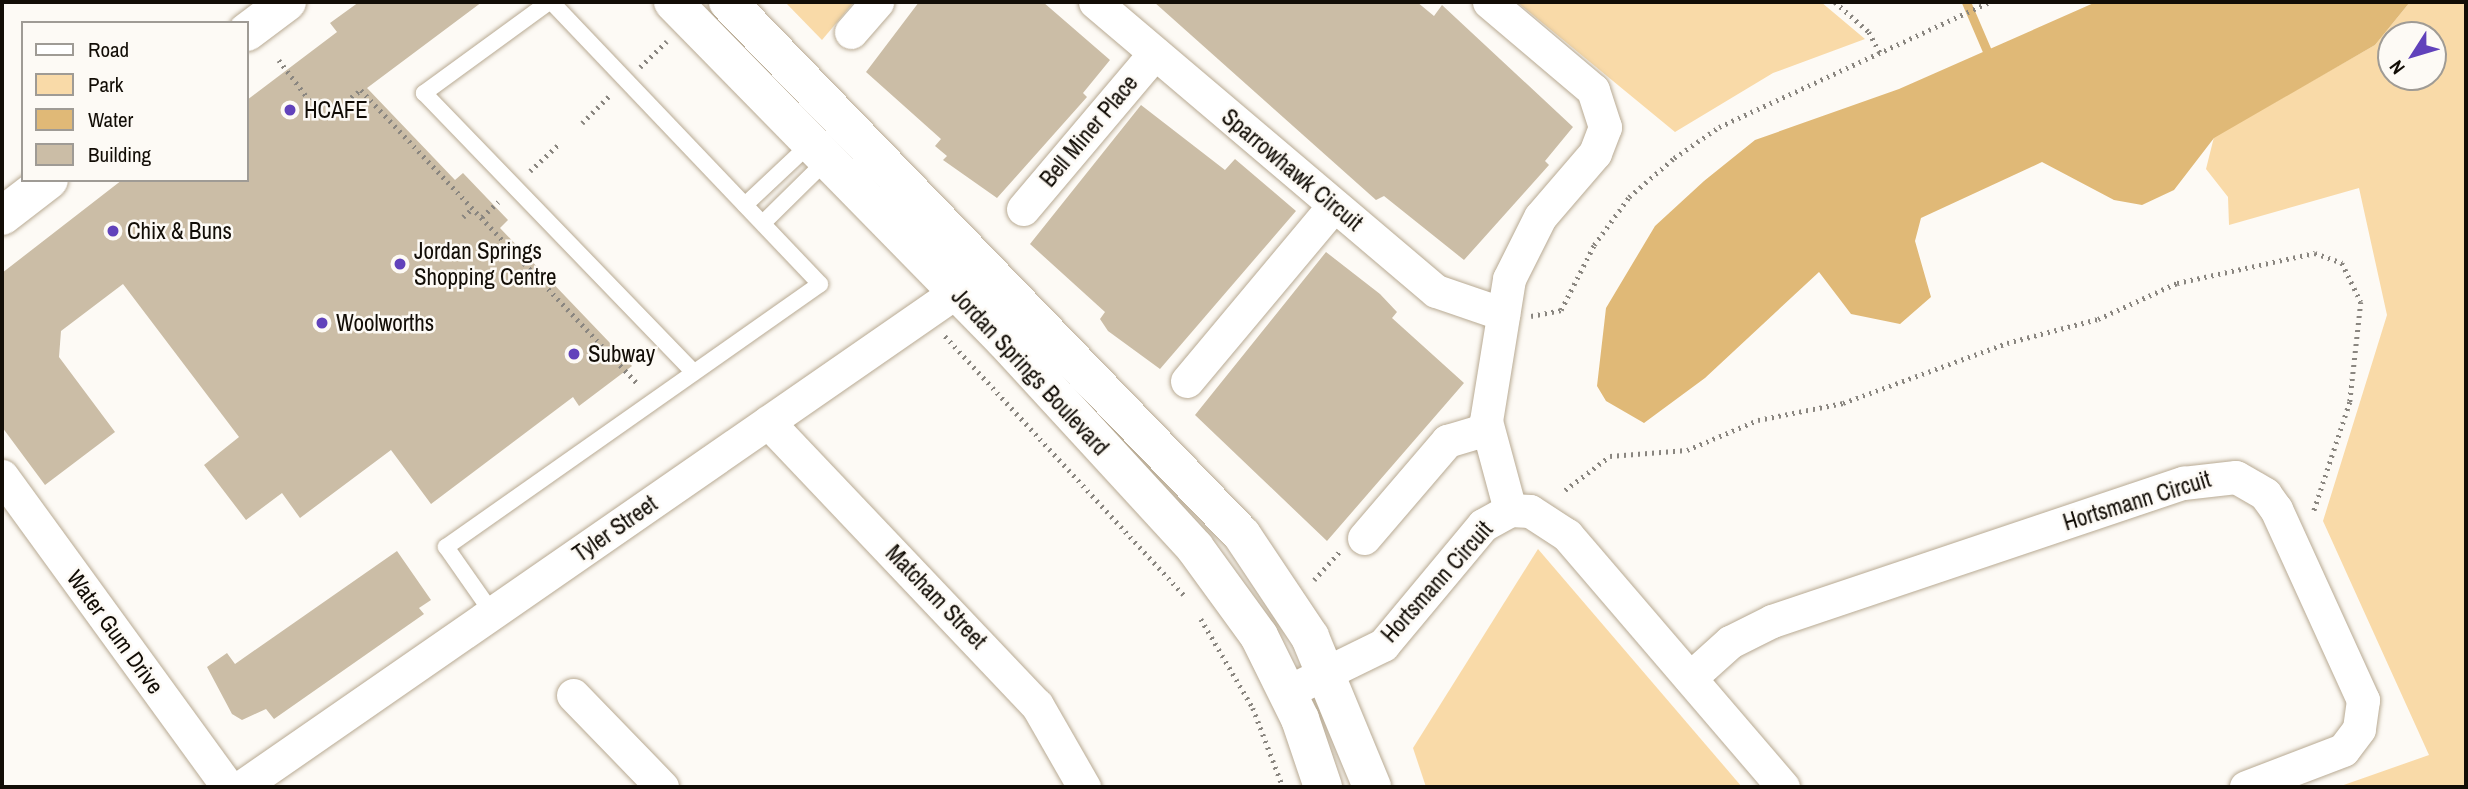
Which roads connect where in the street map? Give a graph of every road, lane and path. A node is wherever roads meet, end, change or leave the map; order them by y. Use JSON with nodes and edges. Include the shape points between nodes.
{"nodes":[{"id":1,"x":288,"y":2,"type":"edge"},
{"id":2,"x":550,"y":2,"type":"edge"},
{"id":3,"x":673,"y":2,"type":"edge"},
{"id":4,"x":728,"y":2,"type":"edge"},
{"id":5,"x":877,"y":2,"type":"edge"},
{"id":6,"x":1095,"y":2,"type":"edge"},
{"id":7,"x":1489,"y":2,"type":"edge"},
{"id":8,"x":1835,"y":2,"type":"edge"},
{"id":9,"x":1990,"y":2,"type":"edge"},
{"id":10,"x":248,"y":31,"type":"edge"},
{"id":11,"x":852,"y":32,"type":"dead end"},
{"id":12,"x":663,"y":45,"type":"dead end"},
{"id":13,"x":1155,"y":53,"type":"junction"},
{"id":14,"x":1882,"y":56,"type":"junction"},
{"id":15,"x":279,"y":60,"type":"dead end"},
{"id":16,"x":637,"y":70,"type":"dead end"},
{"id":17,"x":614,"y":91,"type":"dead end"},
{"id":18,"x":582,"y":122,"type":"dead end"},
{"id":19,"x":848,"y":124,"type":"junction"},
{"id":20,"x":560,"y":143,"type":"dead end"},
{"id":21,"x":819,"y":151,"type":"junction"},
{"id":22,"x":525,"y":176,"type":"dead end"},
{"id":23,"x":47,"y":182,"type":"edge"},
{"id":24,"x":503,"y":196,"type":"dead end"},
{"id":25,"x":745,"y":205,"type":"junction"},
{"id":26,"x":1335,"y":205,"type":"junction"},
{"id":27,"x":473,"y":208,"type":"junction"},
{"id":28,"x":1023,"y":209,"type":"dead end"},
{"id":29,"x":2,"y":216,"type":"edge"},
{"id":30,"x":463,"y":217,"type":"dead end"},
{"id":31,"x":482,"y":217,"type":"junction"},
{"id":32,"x":763,"y":223,"type":"junction"},
{"id":33,"x":988,"y":270,"type":"junction"},
{"id":34,"x":956,"y":292,"type":"junction"},
{"id":35,"x":1503,"y":314,"type":"junction"},
{"id":36,"x":939,"y":326,"type":"dead end"},
{"id":37,"x":692,"y":371,"type":"junction"},
{"id":38,"x":1187,"y":381,"type":"dead end"},
{"id":39,"x":642,"y":388,"type":"dead end"},
{"id":40,"x":768,"y":422,"type":"junction"},
{"id":41,"x":1487,"y":429,"type":"junction"},
{"id":42,"x":2,"y":476,"type":"edge"},
{"id":43,"x":1564,"y":490,"type":"dead end"},
{"id":44,"x":1510,"y":510,"type":"junction"},
{"id":45,"x":2313,"y":514,"type":"dead end"},
{"id":46,"x":1364,"y":538,"type":"dead end"},
{"id":47,"x":1191,"y":603,"type":"dead end"},
{"id":48,"x":493,"y":614,"type":"junction"},
{"id":49,"x":1198,"y":614,"type":"dead end"},
{"id":50,"x":1328,"y":673,"type":"junction"},
{"id":51,"x":1690,"y":678,"type":"junction"},
{"id":52,"x":1287,"y":692,"type":"junction"},
{"id":53,"x":573,"y":695,"type":"dead end"},
{"id":54,"x":228,"y":787,"type":"edge"},
{"id":55,"x":242,"y":787,"type":"edge"},
{"id":56,"x":662,"y":787,"type":"edge"},
{"id":57,"x":1084,"y":787,"type":"edge"},
{"id":58,"x":1283,"y":787,"type":"edge"},
{"id":59,"x":1323,"y":787,"type":"edge"},
{"id":60,"x":1372,"y":787,"type":"edge"},
{"id":61,"x":1783,"y":787,"type":"edge"},
{"id":62,"x":2246,"y":787,"type":"edge"}],
"edges":[{"from":1,"to":10,"type":"street"},
{"from":2,"to":25,"type":"lane"},
{"from":2,"to":37,"type":"lane","via":[[424,93]]},
{"from":3,"to":21,"type":"street","name":"Jordan Springs Boulevard"},
{"from":4,"to":19,"type":"street","name":"Jordan Springs Boulevard"},
{"from":5,"to":11,"type":"street"},
{"from":6,"to":13,"type":"street","name":"Sparrowhawk Circuit"},
{"from":7,"to":35,"type":"street","via":[[1593,90],[1605,127],[1595,153],[1527,238]]},
{"from":8,"to":14,"type":"path","via":[[1869,32]]},
{"from":9,"to":14,"type":"path"},
{"from":12,"to":16,"type":"path"},
{"from":13,"to":26,"type":"street","name":"Sparrowhawk Circuit"},
{"from":13,"to":28,"type":"street","name":"Bell Miner Place"},
{"from":14,"to":35,"type":"path","via":[[1718,127],[1629,197],[1594,245],[1561,310],[1543,317]]},
{"from":15,"to":27,"type":"path","via":[[323,118],[361,90]]},
{"from":17,"to":18,"type":"path"},
{"from":19,"to":21,"type":"lane"},
{"from":19,"to":21,"type":"lane"},
{"from":19,"to":33,"type":"street","name":"Jordan Springs Boulevard"},
{"from":20,"to":22,"type":"path"},
{"from":21,"to":25,"type":"lane"},
{"from":21,"to":32,"type":"lane"},
{"from":21,"to":34,"type":"street","name":"Jordan Springs Boulevard"},
{"from":23,"to":29,"type":"street"},
{"from":24,"to":31,"type":"path"},
{"from":25,"to":32,"type":"lane"},
{"from":26,"to":35,"type":"street","name":"Sparrowhawk Circuit","via":[[1436,291]]},
{"from":26,"to":38,"type":"street"},
{"from":27,"to":30,"type":"path"},
{"from":27,"to":31,"type":"path"},
{"from":31,"to":39,"type":"path"},
{"from":32,"to":37,"type":"lane","via":[[820,284]]},
{"from":33,"to":34,"type":"street","name":"Tyler Street"},
{"from":33,"to":50,"type":"street","name":"Jordan Springs Boulevard","via":[[1242,535]]},
{"from":34,"to":40,"type":"street","name":"Tyler Street"},
{"from":34,"to":52,"type":"street","name":"Jordan Springs Boulevard","via":[[1195,548],[1247,618]]},
{"from":35,"to":41,"type":"street"},
{"from":36,"to":47,"type":"path"},
{"from":37,"to":48,"type":"lane","via":[[446,547]]},
{"from":40,"to":48,"type":"street","name":"Tyler Street"},
{"from":40,"to":57,"type":"street","name":"Matcham Street","via":[[1037,705]]},
{"from":41,"to":44,"type":"street"},
{"from":41,"to":46,"type":"street","via":[[1447,442]]},
{"from":42,"to":54,"type":"street","name":"Water Gum Drive"},
{"from":43,"to":45,"type":"path","via":[[1610,456],[1687,450],[1777,414],[1843,403],[2007,343],[2098,319],[2177,283],[2315,253],[2342,263],[2359,287],[2361,302],[2350,402]]},
{"from":44,"to":50,"type":"street","name":"Hortsmann Circuit","via":[[1473,535],[1382,645]]},
{"from":44,"to":51,"type":"street","name":"Hortsmann Circuit","via":[[1530,511],[1556,524]]},
{"from":48,"to":55,"type":"street","name":"Tyler Street"},
{"from":49,"to":58,"type":"path","via":[[1228,658]]},
{"from":50,"to":52,"type":"street","name":"Hortsmann Circuit"},
{"from":50,"to":60,"type":"street","name":"Jordan Springs Boulevard"},
{"from":51,"to":61,"type":"street","name":"Hortsmann Circuit"},
{"from":51,"to":62,"type":"street","name":"Hortsmann Circuit","via":[[1730,642],[1772,621],[2183,484],[2236,477],[2265,494],[2276,509],[2363,700],[2359,729],[2343,750]]},
{"from":52,"to":59,"type":"street","name":"Jordan Springs Boulevard"},
{"from":53,"to":56,"type":"street"}]}
